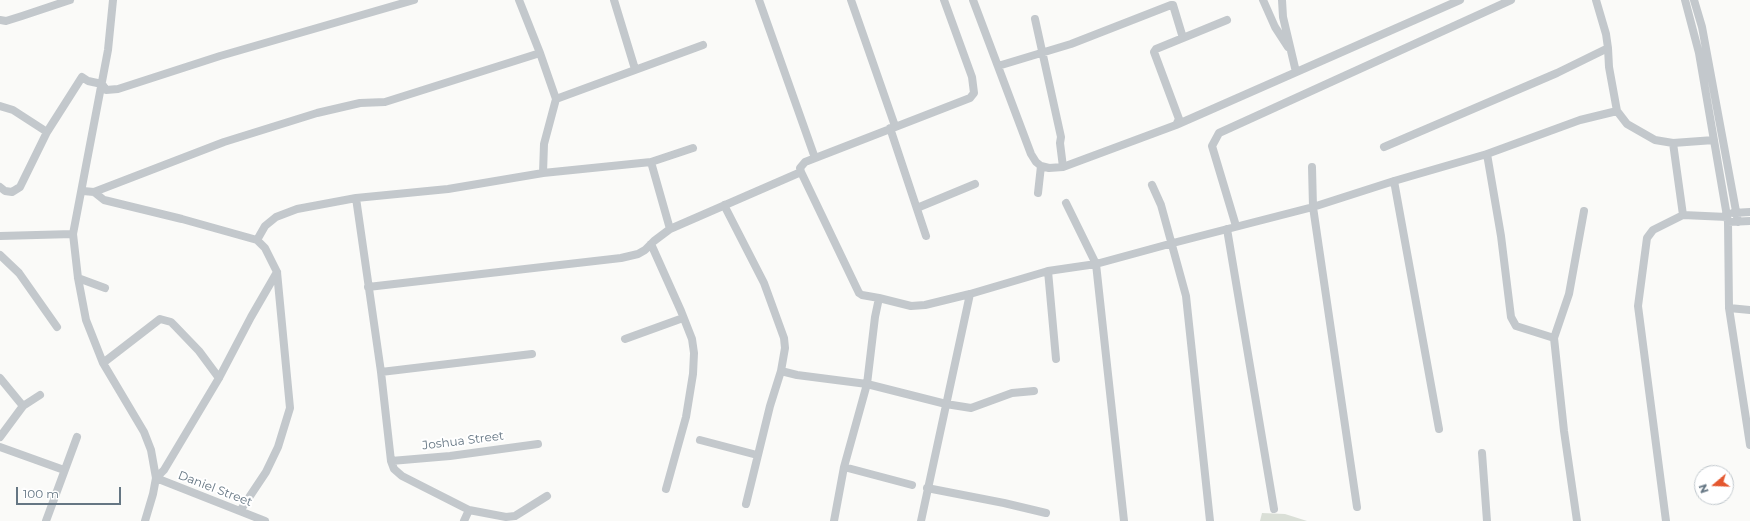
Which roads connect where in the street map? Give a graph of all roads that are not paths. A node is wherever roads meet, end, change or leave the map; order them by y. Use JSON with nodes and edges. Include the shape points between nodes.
{"nodes":[{"id":1,"x":70,"y":0,"type":"edge"},
{"id":2,"x":113,"y":0,"type":"edge"},
{"id":3,"x":414,"y":0,"type":"edge"},
{"id":4,"x":519,"y":0,"type":"edge"},
{"id":5,"x":614,"y":0,"type":"edge"},
{"id":6,"x":759,"y":0,"type":"edge"},
{"id":7,"x":851,"y":0,"type":"edge"},
{"id":8,"x":944,"y":0,"type":"edge"},
{"id":9,"x":973,"y":0,"type":"edge"},
{"id":10,"x":1263,"y":0,"type":"edge"},
{"id":11,"x":1282,"y":0,"type":"edge"},
{"id":12,"x":1460,"y":0,"type":"edge"},
{"id":13,"x":1511,"y":0,"type":"edge"},
{"id":14,"x":1596,"y":0,"type":"edge"},
{"id":15,"x":1685,"y":0,"type":"edge"},
{"id":16,"x":1697,"y":1,"type":"edge"},
{"id":17,"x":1035,"y":19,"type":"dead end"},
{"id":18,"x":0,"y":20,"type":"edge"},
{"id":19,"x":1227,"y":20,"type":"dead end"},
{"id":20,"x":1183,"y":38,"type":"junction"},
{"id":21,"x":703,"y":45,"type":"dead end"},
{"id":22,"x":1608,"y":48,"type":"junction"},
{"id":23,"x":1291,"y":52,"type":"junction"},
{"id":24,"x":540,"y":54,"type":"junction"},
{"id":25,"x":1042,"y":54,"type":"junction"},
{"id":26,"x":998,"y":66,"type":"junction"},
{"id":27,"x":635,"y":69,"type":"junction"},
{"id":28,"x":1296,"y":72,"type":"junction"},
{"id":29,"x":102,"y":84,"type":"junction"},
{"id":30,"x":556,"y":99,"type":"junction"},
{"id":31,"x":0,"y":106,"type":"edge"},
{"id":32,"x":1617,"y":111,"type":"junction"},
{"id":33,"x":1176,"y":125,"type":"junction"},
{"id":34,"x":893,"y":127,"type":"junction"},
{"id":35,"x":47,"y":132,"type":"junction"},
{"id":36,"x":1714,"y":140,"type":"junction"},
{"id":37,"x":1673,"y":143,"type":"junction"},
{"id":38,"x":1384,"y":147,"type":"dead end"},
{"id":39,"x":694,"y":148,"type":"dead end"},
{"id":40,"x":1488,"y":154,"type":"junction"},
{"id":41,"x":815,"y":158,"type":"junction"},
{"id":42,"x":651,"y":162,"type":"junction"},
{"id":43,"x":1041,"y":166,"type":"junction"},
{"id":44,"x":1062,"y":167,"type":"junction"},
{"id":45,"x":1312,"y":167,"type":"dead end"},
{"id":46,"x":801,"y":172,"type":"junction"},
{"id":47,"x":543,"y":173,"type":"junction"},
{"id":48,"x":1394,"y":181,"type":"junction"},
{"id":49,"x":975,"y":184,"type":"dead end"},
{"id":50,"x":1152,"y":185,"type":"dead end"},
{"id":51,"x":0,"y":187,"type":"edge"},
{"id":52,"x":83,"y":191,"type":"junction"},
{"id":53,"x":94,"y":192,"type":"junction"},
{"id":54,"x":1038,"y":193,"type":"dead end"},
{"id":55,"x":356,"y":198,"type":"junction"},
{"id":56,"x":1066,"y":204,"type":"dead end"},
{"id":57,"x":724,"y":205,"type":"junction"},
{"id":58,"x":1313,"y":207,"type":"junction"},
{"id":59,"x":916,"y":208,"type":"junction"},
{"id":60,"x":1584,"y":211,"type":"dead end"},
{"id":61,"x":1737,"y":212,"type":"junction"},
{"id":62,"x":1750,"y":212,"type":"edge"},
{"id":63,"x":1683,"y":215,"type":"junction"},
{"id":64,"x":1727,"y":218,"type":"junction"},
{"id":65,"x":1750,"y":220,"type":"edge"},
{"id":66,"x":1738,"y":222,"type":"junction"},
{"id":67,"x":1236,"y":226,"type":"junction"},
{"id":68,"x":670,"y":229,"type":"junction"},
{"id":69,"x":1227,"y":229,"type":"junction"},
{"id":70,"x":73,"y":234,"type":"junction"},
{"id":71,"x":0,"y":236,"type":"edge"},
{"id":72,"x":926,"y":236,"type":"dead end"},
{"id":73,"x":257,"y":240,"type":"junction"},
{"id":74,"x":1172,"y":243,"type":"junction"},
{"id":75,"x":651,"y":244,"type":"junction"},
{"id":76,"x":0,"y":256,"type":"edge"},
{"id":77,"x":1096,"y":264,"type":"junction"},
{"id":78,"x":1048,"y":271,"type":"junction"},
{"id":79,"x":278,"y":272,"type":"junction"},
{"id":80,"x":78,"y":278,"type":"junction"},
{"id":81,"x":368,"y":287,"type":"junction"},
{"id":82,"x":105,"y":288,"type":"dead end"},
{"id":83,"x":970,"y":294,"type":"junction"},
{"id":84,"x":879,"y":298,"type":"junction"},
{"id":85,"x":1729,"y":308,"type":"junction"},
{"id":86,"x":1750,"y":310,"type":"edge"},
{"id":87,"x":684,"y":318,"type":"junction"},
{"id":88,"x":57,"y":326,"type":"dead end"},
{"id":89,"x":1554,"y":338,"type":"junction"},
{"id":90,"x":624,"y":339,"type":"dead end"},
{"id":91,"x":532,"y":354,"type":"dead end"},
{"id":92,"x":1056,"y":359,"type":"dead end"},
{"id":93,"x":103,"y":363,"type":"junction"},
{"id":94,"x":781,"y":371,"type":"junction"},
{"id":95,"x":381,"y":372,"type":"junction"},
{"id":96,"x":0,"y":378,"type":"edge"},
{"id":97,"x":219,"y":378,"type":"junction"},
{"id":98,"x":867,"y":384,"type":"junction"},
{"id":99,"x":1034,"y":391,"type":"dead end"},
{"id":100,"x":40,"y":396,"type":"dead end"},
{"id":101,"x":946,"y":404,"type":"junction"},
{"id":102,"x":23,"y":406,"type":"junction"},
{"id":103,"x":1439,"y":429,"type":"dead end"},
{"id":104,"x":0,"y":437,"type":"edge"},
{"id":105,"x":77,"y":437,"type":"dead end"},
{"id":106,"x":700,"y":440,"type":"dead end"},
{"id":107,"x":538,"y":444,"type":"dead end"},
{"id":108,"x":1750,"y":445,"type":"edge"},
{"id":109,"x":0,"y":447,"type":"edge"},
{"id":110,"x":1482,"y":453,"type":"dead end"},
{"id":111,"x":757,"y":455,"type":"junction"},
{"id":112,"x":390,"y":461,"type":"junction"},
{"id":113,"x":844,"y":467,"type":"junction"},
{"id":114,"x":64,"y":470,"type":"junction"},
{"id":115,"x":156,"y":478,"type":"junction"},
{"id":116,"x":912,"y":485,"type":"dead end"},
{"id":117,"x":927,"y":488,"type":"junction"},
{"id":118,"x":666,"y":489,"type":"dead end"},
{"id":119,"x":546,"y":496,"type":"dead end"},
{"id":120,"x":746,"y":504,"type":"dead end"},
{"id":121,"x":1357,"y":506,"type":"dead end"},
{"id":122,"x":1274,"y":509,"type":"dead end"},
{"id":123,"x":469,"y":510,"type":"junction"},
{"id":124,"x":240,"y":512,"type":"junction"},
{"id":125,"x":1046,"y":513,"type":"dead end"},
{"id":126,"x":46,"y":521,"type":"edge"},
{"id":127,"x":145,"y":521,"type":"edge"},
{"id":128,"x":265,"y":521,"type":"edge"},
{"id":129,"x":464,"y":521,"type":"edge"},
{"id":130,"x":834,"y":521,"type":"edge"},
{"id":131,"x":921,"y":521,"type":"edge"},
{"id":132,"x":1124,"y":521,"type":"edge"},
{"id":133,"x":1210,"y":521,"type":"edge"},
{"id":134,"x":1487,"y":521,"type":"edge"},
{"id":135,"x":1577,"y":521,"type":"edge"},
{"id":136,"x":1666,"y":521,"type":"edge"}],
"edges":[{"from":1,"to":18,"type":"street","via":[[6,21]]},
{"from":2,"to":29,"type":"street"},
{"from":3,"to":29,"type":"street","via":[[220,56],[118,89],[106,90]]},
{"from":4,"to":24,"type":"street"},
{"from":5,"to":27,"type":"street"},
{"from":6,"to":41,"type":"street"},
{"from":7,"to":34,"type":"street"},
{"from":8,"to":34,"type":"street","via":[[972,77],[974,93],[967,100]]},
{"from":9,"to":26,"type":"street"},
{"from":10,"to":23,"type":"street","via":[[1275,27]]},
{"from":11,"to":23,"type":"street"},
{"from":12,"to":28,"type":"street"},
{"from":13,"to":67,"type":"street","via":[[1219,133],[1212,146]]},
{"from":14,"to":22,"type":"street"},
{"from":15,"to":36,"type":"street","via":[[1699,53]]},
{"from":16,"to":61,"type":"street"},
{"from":17,"to":25,"type":"street"},
{"from":19,"to":20,"type":"street"},
{"from":20,"to":25,"type":"street","via":[[1171,5]]},
{"from":20,"to":33,"type":"street","via":[[1154,52],[1179,119]]},
{"from":21,"to":27,"type":"street"},
{"from":22,"to":32,"type":"street"},
{"from":22,"to":38,"type":"street"},
{"from":23,"to":28,"type":"street"},
{"from":24,"to":30,"type":"street"},
{"from":24,"to":53,"type":"street","via":[[385,102],[360,103],[317,113],[224,142]]},
{"from":25,"to":26,"type":"street"},
{"from":25,"to":44,"type":"street","via":[[1061,136]]},
{"from":26,"to":43,"type":"street","via":[[1031,154]]},
{"from":27,"to":30,"type":"street"},
{"from":28,"to":33,"type":"street"},
{"from":29,"to":35,"type":"street","via":[[82,77]]},
{"from":29,"to":52,"type":"street"},
{"from":30,"to":47,"type":"street","via":[[544,144]]},
{"from":31,"to":35,"type":"street","via":[[12,110]]},
{"from":32,"to":37,"type":"street","via":[[1627,124],[1639,132],[1655,140]]},
{"from":32,"to":40,"type":"street","via":[[1580,120]]},
{"from":33,"to":44,"type":"street"},
{"from":34,"to":41,"type":"street"},
{"from":34,"to":59,"type":"street"},
{"from":35,"to":51,"type":"street","via":[[20,187],[12,192]]},
{"from":36,"to":37,"type":"street"},
{"from":36,"to":64,"type":"street"},
{"from":37,"to":63,"type":"street"},
{"from":39,"to":42,"type":"street"},
{"from":40,"to":48,"type":"street"},
{"from":40,"to":89,"type":"street","via":[[1511,317],[1516,326]]},
{"from":41,"to":46,"type":"street","via":[[802,165]]},
{"from":42,"to":47,"type":"street"},
{"from":42,"to":68,"type":"street"},
{"from":43,"to":44,"type":"street"},
{"from":43,"to":54,"type":"street"},
{"from":45,"to":58,"type":"street"},
{"from":46,"to":57,"type":"street"},
{"from":46,"to":84,"type":"street","via":[[859,293]]},
{"from":47,"to":55,"type":"street","via":[[448,189]]},
{"from":48,"to":58,"type":"street"},
{"from":48,"to":103,"type":"street"},
{"from":49,"to":59,"type":"street"},
{"from":50,"to":74,"type":"street"},
{"from":52,"to":53,"type":"street"},
{"from":52,"to":70,"type":"street"},
{"from":53,"to":73,"type":"street","via":[[104,200]]},
{"from":55,"to":73,"type":"street","via":[[297,209],[276,217],[265,226]]},
{"from":55,"to":81,"type":"street"},
{"from":56,"to":77,"type":"street"},
{"from":57,"to":68,"type":"street"},
{"from":57,"to":94,"type":"street","via":[[764,283],[784,338]]},
{"from":58,"to":67,"type":"street"},
{"from":58,"to":121,"type":"street"},
{"from":59,"to":72,"type":"street"},
{"from":60,"to":89,"type":"street","via":[[1569,294]]},
{"from":61,"to":62,"type":"street"},
{"from":61,"to":64,"type":"street"},
{"from":61,"to":66,"type":"street"},
{"from":63,"to":64,"type":"street"},
{"from":63,"to":136,"type":"street","via":[[1653,230],[1647,238],[1638,306]]},
{"from":64,"to":66,"type":"street"},
{"from":64,"to":85,"type":"street"},
{"from":65,"to":66,"type":"street"},
{"from":67,"to":69,"type":"street"},
{"from":68,"to":75,"type":"street"},
{"from":69,"to":74,"type":"street"},
{"from":69,"to":122,"type":"street"},
{"from":70,"to":71,"type":"street"},
{"from":70,"to":80,"type":"street"},
{"from":73,"to":79,"type":"street","via":[[265,248]]},
{"from":74,"to":77,"type":"street"},
{"from":74,"to":133,"type":"street","via":[[1186,296]]},
{"from":75,"to":81,"type":"street","via":[[638,254],[621,258]]},
{"from":75,"to":87,"type":"street"},
{"from":76,"to":88,"type":"street","via":[[19,273]]},
{"from":77,"to":78,"type":"street"},
{"from":77,"to":132,"type":"street"},
{"from":78,"to":83,"type":"street"},
{"from":78,"to":92,"type":"street"},
{"from":79,"to":97,"type":"street"},
{"from":79,"to":124,"type":"street","via":[[290,408],[278,447],[266,472]]},
{"from":80,"to":82,"type":"street"},
{"from":80,"to":93,"type":"street","via":[[86,320]]},
{"from":81,"to":95,"type":"street"},
{"from":83,"to":84,"type":"street","via":[[918,305]]},
{"from":83,"to":101,"type":"street"},
{"from":84,"to":98,"type":"street"},
{"from":85,"to":86,"type":"street"},
{"from":85,"to":108,"type":"street"},
{"from":87,"to":90,"type":"street"},
{"from":87,"to":118,"type":"street","via":[[692,339],[693,374],[686,417]]},
{"from":89,"to":135,"type":"street"},
{"from":91,"to":95,"type":"street"},
{"from":93,"to":97,"type":"street","via":[[160,319],[176,326]]},
{"from":93,"to":115,"type":"street","via":[[144,432],[151,450]]},
{"from":94,"to":98,"type":"street"},
{"from":94,"to":111,"type":"street"},
{"from":95,"to":112,"type":"street"},
{"from":96,"to":102,"type":"street"},
{"from":97,"to":115,"type":"street","via":[[164,470]]},
{"from":98,"to":101,"type":"street"},
{"from":98,"to":113,"type":"street"},
{"from":99,"to":101,"type":"street","via":[[1012,393],[971,408]]},
{"from":100,"to":102,"type":"street"},
{"from":101,"to":117,"type":"street"},
{"from":102,"to":104,"type":"street"},
{"from":105,"to":114,"type":"street"},
{"from":106,"to":111,"type":"street"},
{"from":107,"to":112,"type":"street","name":"Joshua Street"},
{"from":109,"to":114,"type":"street"},
{"from":110,"to":134,"type":"street"},
{"from":111,"to":120,"type":"street"},
{"from":112,"to":123,"type":"street","via":[[402,476]]},
{"from":113,"to":116,"type":"street"},
{"from":113,"to":130,"type":"street"},
{"from":114,"to":126,"type":"street"},
{"from":115,"to":124,"type":"street","name":"Daniel Street"},
{"from":115,"to":127,"type":"street"},
{"from":117,"to":125,"type":"street"},
{"from":117,"to":131,"type":"street"},
{"from":119,"to":123,"type":"street","via":[[515,516],[506,517]]},
{"from":123,"to":129,"type":"street"},
{"from":124,"to":128,"type":"street","name":"Daniel Street"}]}
